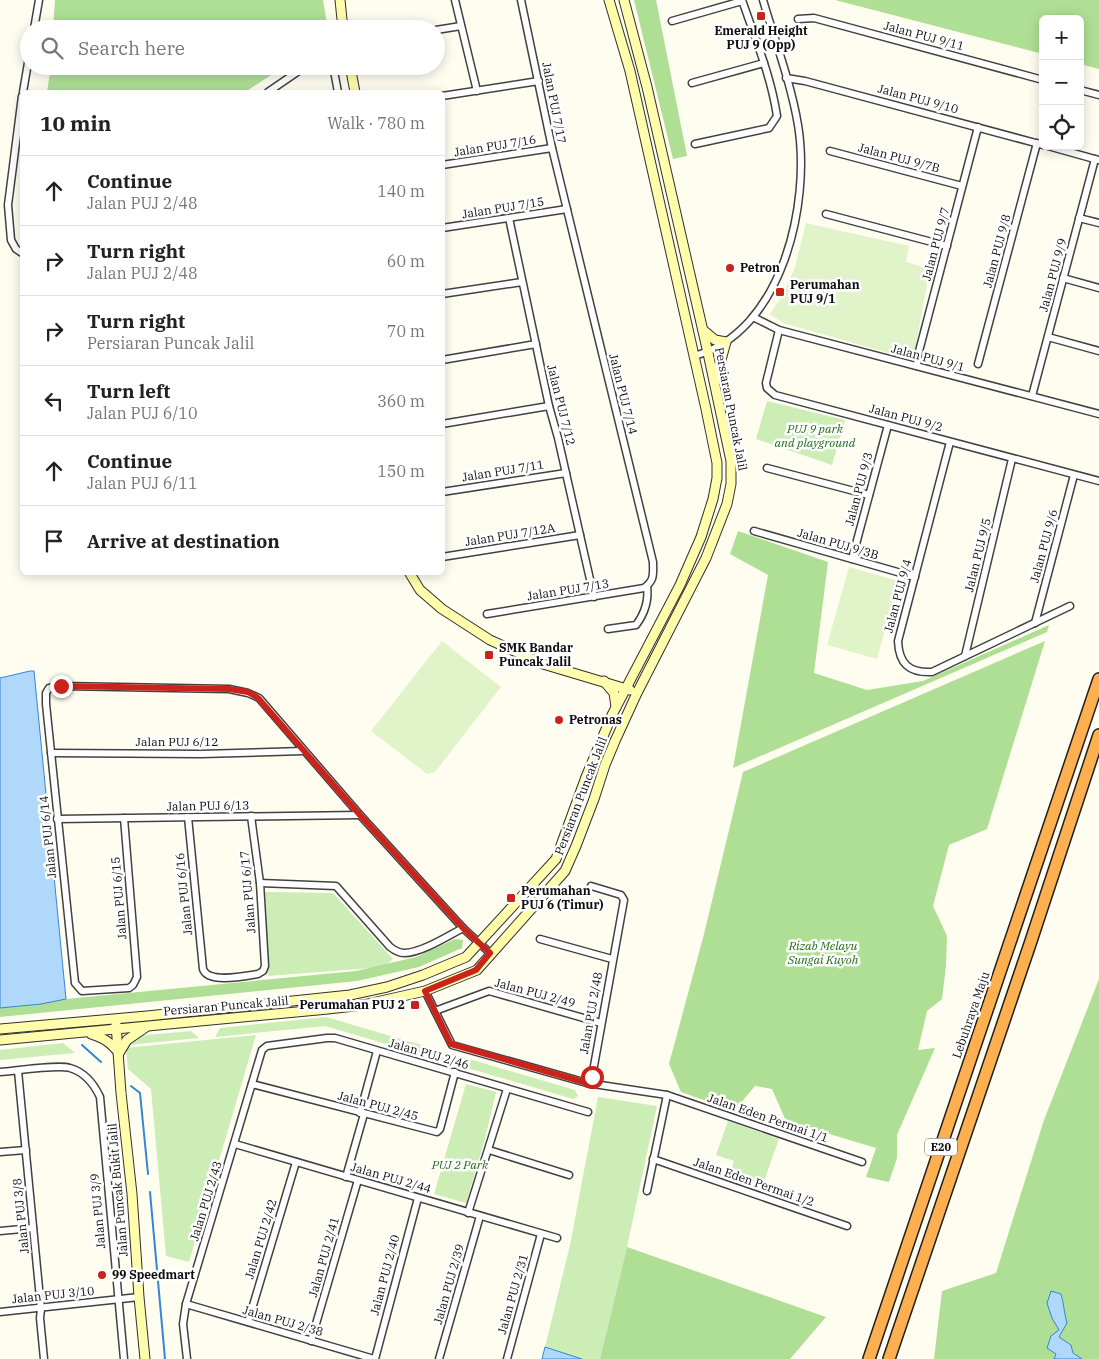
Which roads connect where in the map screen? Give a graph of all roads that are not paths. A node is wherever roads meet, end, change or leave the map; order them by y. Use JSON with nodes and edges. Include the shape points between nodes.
{"nodes":[{"id":1,"x":39,"y":0,"type":"edge"},
{"id":2,"x":340,"y":0,"type":"edge"},
{"id":3,"x":455,"y":0,"type":"edge"},
{"id":4,"x":521,"y":0,"type":"edge"},
{"id":5,"x":609,"y":0,"type":"edge"},
{"id":6,"x":624,"y":0,"type":"edge"},
{"id":7,"x":742,"y":0,"type":"edge"},
{"id":8,"x":763,"y":0,"type":"edge"},
{"id":9,"x":798,"y":19,"type":"dead end"},
{"id":10,"x":36,"y":20,"type":"edge"},
{"id":11,"x":342,"y":20,"type":"edge"},
{"id":12,"x":672,"y":21,"type":"dead end"},
{"id":13,"x":461,"y":26,"type":"junction"},
{"id":14,"x":445,"y":29,"type":"edge"},
{"id":15,"x":764,"y":63,"type":"junction"},
{"id":16,"x":26,"y":75,"type":"edge"},
{"id":17,"x":294,"y":75,"type":"edge"},
{"id":18,"x":335,"y":75,"type":"edge"},
{"id":19,"x":352,"y":75,"type":"edge"},
{"id":20,"x":786,"y":78,"type":"junction"},
{"id":21,"x":1039,"y":79,"type":"edge"},
{"id":22,"x":539,"y":80,"type":"junction"},
{"id":23,"x":692,"y":82,"type":"dead end"},
{"id":24,"x":23,"y":90,"type":"edge"},
{"id":25,"x":275,"y":90,"type":"edge"},
{"id":26,"x":338,"y":90,"type":"edge"},
{"id":27,"x":355,"y":90,"type":"edge"},
{"id":28,"x":477,"y":91,"type":"junction"},
{"id":29,"x":1084,"y":91,"type":"edge"},
{"id":30,"x":1099,"y":95,"type":"edge"},
{"id":31,"x":445,"y":96,"type":"edge"},
{"id":32,"x":20,"y":112,"type":"edge"},
{"id":33,"x":978,"y":127,"type":"junction"},
{"id":34,"x":695,"y":144,"type":"dead end"},
{"id":35,"x":1039,"y":144,"type":"edge"},
{"id":36,"x":552,"y":148,"type":"junction"},
{"id":37,"x":1039,"y":148,"type":"edge"},
{"id":38,"x":1063,"y":150,"type":"edge"},
{"id":39,"x":830,"y":151,"type":"dead end"},
{"id":40,"x":1097,"y":159,"type":"edge"},
{"id":41,"x":445,"y":165,"type":"edge"},
{"id":42,"x":962,"y":186,"type":"junction"},
{"id":43,"x":567,"y":210,"type":"junction"},
{"id":44,"x":826,"y":214,"type":"dead end"},
{"id":45,"x":509,"y":218,"type":"junction"},
{"id":46,"x":1079,"y":218,"type":"junction"},
{"id":47,"x":1099,"y":223,"type":"edge"},
{"id":48,"x":445,"y":228,"type":"edge"},
{"id":49,"x":947,"y":246,"type":"junction"},
{"id":50,"x":20,"y":252,"type":"edge"},
{"id":51,"x":1063,"y":278,"type":"junction"},
{"id":52,"x":522,"y":282,"type":"junction"},
{"id":53,"x":1099,"y":288,"type":"edge"},
{"id":54,"x":445,"y":294,"type":"edge"},
{"id":55,"x":753,"y":317,"type":"junction"},
{"id":56,"x":702,"y":330,"type":"junction"},
{"id":57,"x":779,"y":330,"type":"junction"},
{"id":58,"x":1048,"y":337,"type":"junction"},
{"id":59,"x":726,"y":342,"type":"junction"},
{"id":60,"x":536,"y":344,"type":"junction"},
{"id":61,"x":1099,"y":351,"type":"edge"},
{"id":62,"x":708,"y":353,"type":"junction"},
{"id":63,"x":694,"y":356,"type":"junction"},
{"id":64,"x":445,"y":359,"type":"edge"},
{"id":65,"x":978,"y":364,"type":"dead end"},
{"id":66,"x":917,"y":366,"type":"junction"},
{"id":67,"x":714,"y":384,"type":"junction"},
{"id":68,"x":1032,"y":396,"type":"junction"},
{"id":69,"x":549,"y":406,"type":"junction"},
{"id":70,"x":1099,"y":414,"type":"edge"},
{"id":71,"x":445,"y":423,"type":"edge"},
{"id":72,"x":888,"y":425,"type":"junction"},
{"id":73,"x":950,"y":442,"type":"junction"},
{"id":74,"x":1012,"y":459,"type":"junction"},
{"id":75,"x":767,"y":468,"type":"dead end"},
{"id":76,"x":566,"y":473,"type":"junction"},
{"id":77,"x":1074,"y":475,"type":"junction"},
{"id":78,"x":1099,"y":481,"type":"edge"},
{"id":79,"x":445,"y":492,"type":"edge"},
{"id":80,"x":869,"y":495,"type":"junction"},
{"id":81,"x":754,"y":531,"type":"dead end"},
{"id":82,"x":580,"y":535,"type":"junction"},
{"id":83,"x":445,"y":557,"type":"edge"},
{"id":84,"x":852,"y":560,"type":"junction"},
{"id":85,"x":411,"y":575,"type":"edge"},
{"id":86,"x":915,"y":577,"type":"junction"},
{"id":87,"x":649,"y":585,"type":"junction"},
{"id":88,"x":594,"y":597,"type":"junction"},
{"id":89,"x":1070,"y":606,"type":"dead end"},
{"id":90,"x":487,"y":614,"type":"dead end"},
{"id":91,"x":1035,"y":622,"type":"junction"},
{"id":92,"x":608,"y":629,"type":"dead end"},
{"id":93,"x":965,"y":656,"type":"junction"},
{"id":94,"x":634,"y":670,"type":"junction"},
{"id":95,"x":1099,"y":679,"type":"edge"},
{"id":96,"x":603,"y":681,"type":"junction"},
{"id":97,"x":625,"y":688,"type":"junction"},
{"id":98,"x":637,"y":693,"type":"junction"},
{"id":99,"x":616,"y":707,"type":"junction"},
{"id":100,"x":1099,"y":735,"type":"edge"},
{"id":101,"x":303,"y":751,"type":"junction"},
{"id":102,"x":51,"y":753,"type":"junction"},
{"id":103,"x":360,"y":815,"type":"junction"},
{"id":104,"x":251,"y":816,"type":"junction"},
{"id":105,"x":188,"y":817,"type":"junction"},
{"id":106,"x":124,"y":818,"type":"junction"},
{"id":107,"x":58,"y":819,"type":"junction"},
{"id":108,"x":260,"y":883,"type":"junction"},
{"id":109,"x":591,"y":886,"type":"dead end"},
{"id":110,"x":463,"y":928,"type":"junction"},
{"id":111,"x":540,"y":939,"type":"dead end"},
{"id":112,"x":478,"y":943,"type":"junction"},
{"id":113,"x":490,"y":953,"type":"junction"},
{"id":114,"x":612,"y":959,"type":"junction"},
{"id":115,"x":265,"y":966,"type":"joint"},
{"id":116,"x":75,"y":984,"type":"joint"},
{"id":117,"x":425,"y":991,"type":"junction"},
{"id":118,"x":435,"y":1011,"type":"junction"},
{"id":119,"x":116,"y":1019,"type":"junction"},
{"id":120,"x":601,"y":1023,"type":"junction"},
{"id":121,"x":148,"y":1026,"type":"junction"},
{"id":122,"x":0,"y":1029,"type":"edge"},
{"id":123,"x":117,"y":1029,"type":"junction"},
{"id":124,"x":84,"y":1032,"type":"junction"},
{"id":125,"x":0,"y":1040,"type":"edge"},
{"id":126,"x":262,"y":1050,"type":"joint"},
{"id":127,"x":377,"y":1051,"type":"junction"},
{"id":128,"x":119,"y":1053,"type":"junction"},
{"id":129,"x":18,"y":1071,"type":"junction"},
{"id":130,"x":0,"y":1072,"type":"edge"},
{"id":131,"x":455,"y":1072,"type":"junction"},
{"id":132,"x":587,"y":1083,"type":"junction"},
{"id":133,"x":252,"y":1084,"type":"junction"},
{"id":134,"x":507,"y":1089,"type":"junction"},
{"id":135,"x":667,"y":1095,"type":"junction"},
{"id":136,"x":588,"y":1112,"type":"dead end"},
{"id":137,"x":362,"y":1113,"type":"junction"},
{"id":138,"x":235,"y":1144,"type":"junction"},
{"id":139,"x":26,"y":1150,"type":"junction"},
{"id":140,"x":489,"y":1150,"type":"junction"},
{"id":141,"x":0,"y":1152,"type":"edge"},
{"id":142,"x":653,"y":1159,"type":"junction"},
{"id":143,"x":296,"y":1162,"type":"junction"},
{"id":144,"x":862,"y":1162,"type":"dead end"},
{"id":145,"x":569,"y":1175,"type":"dead end"},
{"id":146,"x":346,"y":1176,"type":"junction"},
{"id":147,"x":358,"y":1180,"type":"junction"},
{"id":148,"x":646,"y":1190,"type":"dead end"},
{"id":149,"x":418,"y":1198,"type":"junction"},
{"id":150,"x":468,"y":1213,"type":"junction"},
{"id":151,"x":480,"y":1216,"type":"junction"},
{"id":152,"x":847,"y":1226,"type":"dead end"},
{"id":153,"x":33,"y":1228,"type":"junction"},
{"id":154,"x":0,"y":1231,"type":"edge"},
{"id":155,"x":541,"y":1234,"type":"junction"},
{"id":156,"x":557,"y":1238,"type":"dead end"},
{"id":157,"x":139,"y":1297,"type":"junction"},
{"id":158,"x":118,"y":1299,"type":"junction"},
{"id":159,"x":186,"y":1304,"type":"junction"},
{"id":160,"x":41,"y":1309,"type":"junction"},
{"id":161,"x":0,"y":1312,"type":"edge"},
{"id":162,"x":248,"y":1322,"type":"junction"},
{"id":163,"x":311,"y":1341,"type":"junction"},
{"id":164,"x":44,"y":1359,"type":"edge"},
{"id":165,"x":124,"y":1359,"type":"edge"},
{"id":166,"x":145,"y":1359,"type":"edge"},
{"id":167,"x":187,"y":1359,"type":"edge"},
{"id":168,"x":374,"y":1359,"type":"edge"},
{"id":169,"x":439,"y":1359,"type":"edge"},
{"id":170,"x":507,"y":1359,"type":"edge"},
{"id":171,"x":869,"y":1359,"type":"edge"},
{"id":172,"x":889,"y":1359,"type":"edge"}],
"edges":[{"from":1,"to":10,"type":"street"},
{"from":2,"to":11,"type":"main road"},
{"from":3,"to":13,"type":"street"},
{"from":4,"to":22,"type":"street","name":"Jalan PUJ 7/17"},
{"from":5,"to":63,"type":"main road","name":"Persiaran Puncak Jalil","via":[[630,71]]},
{"from":6,"to":56,"type":"main road","name":"Persiaran Puncak Jalil"},
{"from":7,"to":12,"type":"street"},
{"from":7,"to":15,"type":"street"},
{"from":8,"to":20,"type":"street"},
{"from":9,"to":21,"type":"street","name":"Jalan PUJ 9/11","via":[[814,18]]},
{"from":13,"to":14,"type":"street"},
{"from":13,"to":28,"type":"street"},
{"from":15,"to":23,"type":"street"},
{"from":15,"to":34,"type":"street","via":[[777,116],[769,128]]},
{"from":16,"to":24,"type":"street"},
{"from":17,"to":25,"type":"street"},
{"from":18,"to":26,"type":"street"},
{"from":19,"to":27,"type":"main road"},
{"from":20,"to":33,"type":"street","name":"Jalan PUJ 9/10","via":[[805,80]]},
{"from":20,"to":55,"type":"street","via":[[798,126],[798,206],[785,262]]},
{"from":22,"to":28,"type":"street"},
{"from":22,"to":36,"type":"street","name":"Jalan PUJ 7/17"},
{"from":28,"to":31,"type":"street"},
{"from":29,"to":30,"type":"street"},
{"from":32,"to":50,"type":"street","via":[[8,205],[11,240]]},
{"from":33,"to":35,"type":"street","name":"Jalan PUJ 9/10"},
{"from":33,"to":42,"type":"street","name":"Jalan PUJ 9/7"},
{"from":36,"to":41,"type":"street","name":"Jalan PUJ 7/16"},
{"from":36,"to":43,"type":"street","name":"Jalan PUJ 7/17"},
{"from":37,"to":65,"type":"street","name":"Jalan PUJ 9/8"},
{"from":38,"to":40,"type":"street"},
{"from":39,"to":42,"type":"street","name":"Jalan PUJ 9/7B"},
{"from":40,"to":46,"type":"street","name":"Jalan PUJ 9/9"},
{"from":42,"to":49,"type":"street","name":"Jalan PUJ 9/7"},
{"from":43,"to":45,"type":"street","name":"Jalan PUJ 7/15"},
{"from":43,"to":87,"type":"street","name":"Jalan PUJ 7/14","via":[[653,562]]},
{"from":44,"to":49,"type":"street"},
{"from":45,"to":48,"type":"street","name":"Jalan PUJ 7/15"},
{"from":45,"to":52,"type":"street","name":"Jalan PUJ 7/12"},
{"from":46,"to":47,"type":"street"},
{"from":46,"to":51,"type":"street","name":"Jalan PUJ 9/9"},
{"from":49,"to":66,"type":"street","name":"Jalan PUJ 9/7"},
{"from":51,"to":53,"type":"street"},
{"from":51,"to":58,"type":"street","name":"Jalan PUJ 9/9"},
{"from":52,"to":54,"type":"street"},
{"from":52,"to":60,"type":"street","name":"Jalan PUJ 7/12"},
{"from":55,"to":57,"type":"street","name":"Jalan PUJ 9/1"},
{"from":55,"to":59,"type":"street"},
{"from":56,"to":59,"type":"main road","via":[[715,340]]},
{"from":56,"to":62,"type":"main road","name":"Persiaran Puncak Jalil"},
{"from":57,"to":66,"type":"street","name":"Jalan PUJ 9/1"},
{"from":57,"to":72,"type":"street","name":"Jalan PUJ 9/2","via":[[766,378],[770,392]]},
{"from":58,"to":61,"type":"street"},
{"from":58,"to":68,"type":"street","name":"Jalan PUJ 9/9"},
{"from":59,"to":62,"type":"street"},
{"from":59,"to":67,"type":"main road"},
{"from":60,"to":64,"type":"street"},
{"from":60,"to":69,"type":"street","name":"Jalan PUJ 7/12"},
{"from":62,"to":63,"type":"street"},
{"from":62,"to":67,"type":"main road","name":"Persiaran Puncak Jalil"},
{"from":63,"to":94,"type":"main road","name":"Persiaran Puncak Jalil","via":[[717,463],[713,499],[680,585]]},
{"from":66,"to":68,"type":"street","name":"Jalan PUJ 9/1"},
{"from":67,"to":98,"type":"main road","name":"Persiaran Puncak Jalil","via":[[732,473],[727,504],[706,558]]},
{"from":68,"to":70,"type":"street","name":"Jalan PUJ 9/1"},
{"from":69,"to":71,"type":"street"},
{"from":69,"to":76,"type":"street","name":"Jalan PUJ 7/12"},
{"from":72,"to":73,"type":"street","name":"Jalan PUJ 9/2"},
{"from":72,"to":80,"type":"street","name":"Jalan PUJ 9/3"},
{"from":73,"to":74,"type":"street","name":"Jalan PUJ 9/2"},
{"from":73,"to":86,"type":"street","name":"Jalan PUJ 9/4"},
{"from":74,"to":77,"type":"street","name":"Jalan PUJ 9/2"},
{"from":74,"to":93,"type":"street","name":"Jalan PUJ 9/5"},
{"from":75,"to":80,"type":"street"},
{"from":76,"to":79,"type":"street","name":"Jalan PUJ 7/11"},
{"from":76,"to":82,"type":"street","name":"Jalan PUJ 7/12"},
{"from":77,"to":78,"type":"street","name":"Jalan PUJ 9/2"},
{"from":77,"to":91,"type":"street","name":"Jalan PUJ 9/6"},
{"from":80,"to":84,"type":"street","name":"Jalan PUJ 9/3"},
{"from":81,"to":84,"type":"street","name":"Jalan PUJ 9/3B"},
{"from":82,"to":83,"type":"street","name":"Jalan PUJ 7/12A"},
{"from":82,"to":88,"type":"street","name":"Jalan PUJ 7/12"},
{"from":84,"to":86,"type":"street","name":"Jalan PUJ 9/3B"},
{"from":85,"to":96,"type":"main road","via":[[420,590],[442,609],[490,640],[544,664]]},
{"from":86,"to":93,"type":"street","name":"Jalan PUJ 9/4","via":[[898,641],[902,662],[913,670],[932,672]]},
{"from":87,"to":88,"type":"street","name":"Jalan PUJ 7/13"},
{"from":87,"to":92,"type":"street","name":"Jalan PUJ 7/14","via":[[646,607],[636,625]]},
{"from":88,"to":90,"type":"street","name":"Jalan PUJ 7/13"},
{"from":89,"to":91,"type":"street","name":"Jalan PUJ 9/4"},
{"from":91,"to":93,"type":"street","name":"Jalan PUJ 9/4"},
{"from":94,"to":96,"type":"main road","via":[[620,679]]},
{"from":94,"to":97,"type":"main road","name":"Persiaran Puncak Jalil"},
{"from":95,"to":171,"type":"highway","name":"Lebuhraya Maju","number":"E20"},
{"from":96,"to":97,"type":"main road"},
{"from":96,"to":99,"type":"main road","via":[[614,693]]},
{"from":97,"to":98,"type":"main road"},
{"from":97,"to":99,"type":"main road","name":"Persiaran Puncak Jalil"},
{"from":98,"to":113,"type":"main road","name":"Persiaran Puncak Jalil","via":[[605,765],[565,871]]},
{"from":99,"to":112,"type":"main road","name":"Persiaran Puncak Jalil","via":[[556,859]]},
{"from":100,"to":172,"type":"highway","number":"E20"},
{"from":101,"to":102,"type":"street","name":"Jalan PUJ 6/12"},
{"from":101,"to":102,"type":"street","name":"Jalan PUJ 6/14","via":[[258,698],[248,692],[61,686],[49,688],[46,693]]},
{"from":101,"to":103,"type":"street"},
{"from":102,"to":107,"type":"street","name":"Jalan PUJ 6/14"},
{"from":103,"to":104,"type":"street","name":"Jalan PUJ 6/13"},
{"from":103,"to":110,"type":"street"},
{"from":104,"to":105,"type":"street","name":"Jalan PUJ 6/13"},
{"from":104,"to":108,"type":"street","name":"Jalan PUJ 6/17"},
{"from":105,"to":106,"type":"street","name":"Jalan PUJ 6/13"},
{"from":105,"to":115,"type":"street","name":"Jalan PUJ 6/16","via":[[205,974],[222,978],[258,974]]},
{"from":106,"to":107,"type":"street","name":"Jalan PUJ 6/13"},
{"from":106,"to":116,"type":"street","name":"Jalan PUJ 6/15","via":[[137,977],[133,986],[125,989],[86,992]]},
{"from":107,"to":116,"type":"street","name":"Jalan PUJ 6/14"},
{"from":108,"to":110,"type":"street","via":[[336,886],[390,947],[400,953],[431,944]]},
{"from":108,"to":115,"type":"street","name":"Jalan PUJ 6/17"},
{"from":109,"to":114,"type":"street","name":"Jalan PUJ 2/48","via":[[623,896]]},
{"from":110,"to":112,"type":"street"},
{"from":111,"to":114,"type":"street"},
{"from":112,"to":113,"type":"street"},
{"from":112,"to":119,"type":"main road","name":"Persiaran Puncak Jalil","via":[[466,957],[423,975],[350,995]]},
{"from":113,"to":117,"type":"main road","name":"Persiaran Puncak Jalil","via":[[476,970]]},
{"from":114,"to":120,"type":"street","name":"Jalan PUJ 2/48"},
{"from":117,"to":118,"type":"street"},
{"from":117,"to":121,"type":"main road","name":"Persiaran Puncak Jalil","via":[[363,1005]]},
{"from":118,"to":120,"type":"street","name":"Jalan PUJ 2/49","via":[[489,991]]},
{"from":118,"to":132,"type":"street","via":[[453,1046]]},
{"from":119,"to":122,"type":"main road","name":"Persiaran Puncak Jalil"},
{"from":119,"to":123,"type":"main road","name":"Jalan Puncak Bukit Jalil"},
{"from":120,"to":132,"type":"street","name":"Jalan PUJ 2/48","via":[[592,1077]]},
{"from":121,"to":123,"type":"main road","name":"Persiaran Puncak Jalil"},
{"from":121,"to":128,"type":"main road","via":[[127,1040]]},
{"from":123,"to":124,"type":"main road","name":"Persiaran Puncak Jalil"},
{"from":123,"to":128,"type":"main road","name":"Jalan Puncak Bukit Jalil"},
{"from":124,"to":125,"type":"main road","name":"Persiaran Puncak Jalil"},
{"from":124,"to":128,"type":"main road","via":[[102,1037]]},
{"from":126,"to":127,"type":"street","name":"Jalan PUJ 2/46","via":[[274,1044],[331,1038]]},
{"from":126,"to":133,"type":"street","name":"Jalan PUJ 2/43"},
{"from":127,"to":131,"type":"street","name":"Jalan PUJ 2/46"},
{"from":127,"to":137,"type":"street"},
{"from":128,"to":157,"type":"main road","name":"Jalan Puncak Bukit Jalil"},
{"from":129,"to":130,"type":"street"},
{"from":129,"to":139,"type":"street","name":"Jalan PUJ 3/8"},
{"from":129,"to":158,"type":"street","name":"Jalan PUJ 3/9","via":[[69,1068],[88,1079],[100,1097]]},
{"from":131,"to":134,"type":"street","name":"Jalan PUJ 2/46"},
{"from":131,"to":137,"type":"street","name":"Jalan PUJ 2/45","via":[[437,1132]]},
{"from":132,"to":135,"type":"street","name":"Jalan Eden Permai 1/1"},
{"from":133,"to":137,"type":"street","name":"Jalan PUJ 2/45"},
{"from":133,"to":138,"type":"street","name":"Jalan PUJ 2/43"},
{"from":134,"to":136,"type":"street","name":"Jalan PUJ 2/46"},
{"from":134,"to":140,"type":"street"},
{"from":135,"to":142,"type":"street"},
{"from":135,"to":144,"type":"street","name":"Jalan Eden Permai 1/1"},
{"from":137,"to":146,"type":"street"},
{"from":138,"to":143,"type":"street","name":"Jalan PUJ 2/44"},
{"from":138,"to":159,"type":"street","name":"Jalan PUJ 2/43"},
{"from":139,"to":141,"type":"street"},
{"from":139,"to":153,"type":"street","name":"Jalan PUJ 3/8"},
{"from":140,"to":145,"type":"street"},
{"from":140,"to":150,"type":"street"},
{"from":142,"to":148,"type":"street"},
{"from":142,"to":152,"type":"street","name":"Jalan Eden Permai 1/2"},
{"from":143,"to":146,"type":"street","name":"Jalan PUJ 2/44"},
{"from":143,"to":162,"type":"street","name":"Jalan PUJ 2/42"},
{"from":146,"to":147,"type":"street","name":"Jalan PUJ 2/44"},
{"from":147,"to":149,"type":"street","name":"Jalan PUJ 2/44"},
{"from":147,"to":163,"type":"street","name":"Jalan PUJ 2/41"},
{"from":149,"to":150,"type":"street","name":"Jalan PUJ 2/44"},
{"from":149,"to":168,"type":"street","name":"Jalan PUJ 2/40"},
{"from":150,"to":151,"type":"street","name":"Jalan PUJ 2/44"},
{"from":151,"to":155,"type":"street","name":"Jalan PUJ 2/44"},
{"from":151,"to":169,"type":"street","name":"Jalan PUJ 2/39"},
{"from":153,"to":154,"type":"street"},
{"from":153,"to":160,"type":"street","name":"Jalan PUJ 3/8"},
{"from":155,"to":156,"type":"street","name":"Jalan PUJ 2/44"},
{"from":155,"to":170,"type":"street","name":"Jalan PUJ 2/31"},
{"from":157,"to":158,"type":"street","name":"Jalan PUJ 3/10"},
{"from":157,"to":166,"type":"main road","name":"Jalan Puncak Bukit Jalil"},
{"from":158,"to":160,"type":"street","name":"Jalan PUJ 3/10"},
{"from":158,"to":165,"type":"street","name":"Jalan PUJ 3/9"},
{"from":159,"to":162,"type":"street","name":"Jalan PUJ 2/38"},
{"from":159,"to":167,"type":"street","name":"Jalan PUJ 2/43","via":[[183,1324]]},
{"from":160,"to":161,"type":"street","name":"Jalan PUJ 3/10"},
{"from":160,"to":164,"type":"street","name":"Jalan PUJ 3/8"},
{"from":162,"to":163,"type":"street","name":"Jalan PUJ 2/38"},
{"from":163,"to":168,"type":"street","name":"Jalan PUJ 2/38"}]}
